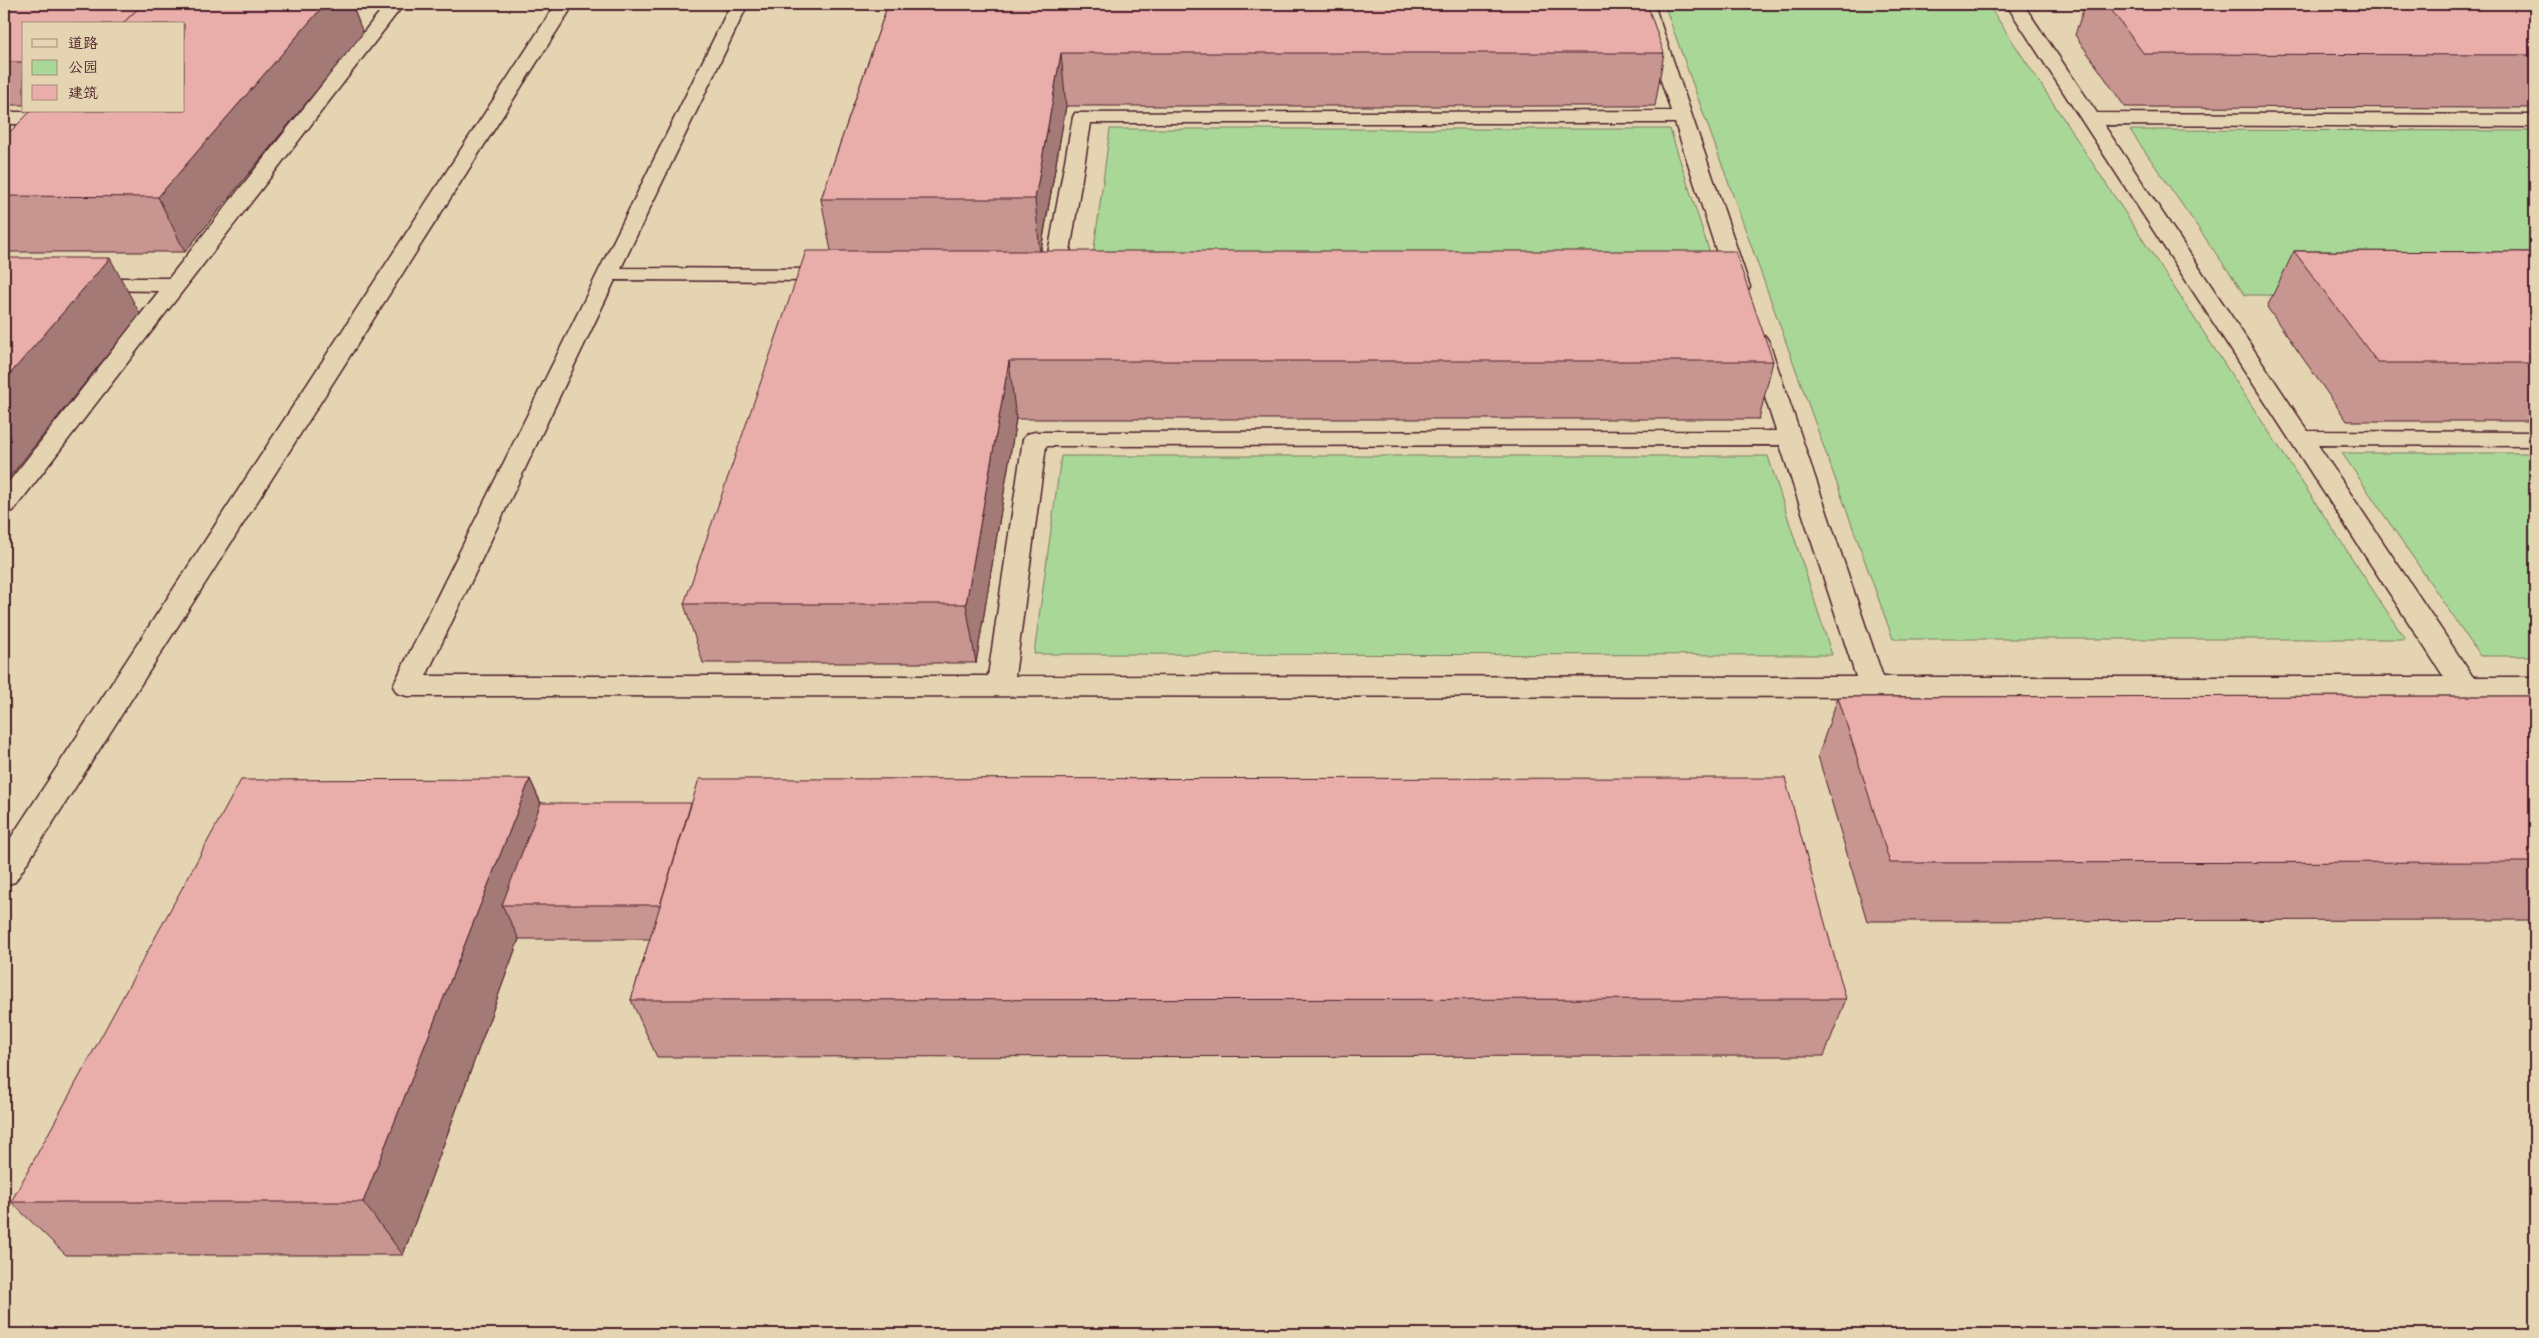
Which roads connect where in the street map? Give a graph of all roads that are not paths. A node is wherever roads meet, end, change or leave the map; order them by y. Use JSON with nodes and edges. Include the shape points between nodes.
{"nodes":[{"id":1,"x":395,"y":4,"type":"edge"},
{"id":2,"x":565,"y":4,"type":"edge"},
{"id":3,"x":739,"y":4,"type":"edge"},
{"id":4,"x":1645,"y":4,"type":"edge"},
{"id":5,"x":2016,"y":4,"type":"edge"},
{"id":6,"x":1683,"y":117,"type":"junction"},
{"id":7,"x":4,"y":118,"type":"edge"},
{"id":8,"x":2091,"y":119,"type":"junction"},
{"id":9,"x":2535,"y":121,"type":"edge"},
{"id":10,"x":58,"y":139,"type":"edge"},
{"id":11,"x":608,"y":274,"type":"junction"},
{"id":12,"x":856,"y":275,"type":"edge"},
{"id":13,"x":1026,"y":276,"type":"edge"},
{"id":14,"x":71,"y":284,"type":"edge"},
{"id":15,"x":176,"y":285,"type":"junction"},
{"id":16,"x":1790,"y":438,"type":"junction"},
{"id":17,"x":2301,"y":438,"type":"junction"},
{"id":18,"x":2535,"y":439,"type":"edge"},
{"id":19,"x":4,"y":505,"type":"edge"},
{"id":20,"x":1000,"y":686,"type":"junction"},
{"id":21,"x":1873,"y":687,"type":"junction"},
{"id":22,"x":2465,"y":687,"type":"junction"},
{"id":23,"x":2535,"y":687,"type":"edge"},
{"id":24,"x":4,"y":873,"type":"edge"}],
"edges":[{"from":1,"to":15,"type":"street"},
{"from":2,"to":24,"type":"street"},
{"from":3,"to":11,"type":"street"},
{"from":4,"to":6,"type":"street"},
{"from":5,"to":8,"type":"street"},
{"from":6,"to":13,"type":"street","via":[[1082,117],[1055,276]]},
{"from":6,"to":16,"type":"street"},
{"from":7,"to":10,"type":"street","via":[[79,118]]},
{"from":8,"to":9,"type":"street"},
{"from":8,"to":17,"type":"street"},
{"from":11,"to":12,"type":"street"},
{"from":11,"to":20,"type":"street","via":[[407,686]]},
{"from":14,"to":15,"type":"street"},
{"from":15,"to":19,"type":"street"},
{"from":16,"to":20,"type":"street","via":[[1035,439]]},
{"from":16,"to":21,"type":"street"},
{"from":17,"to":18,"type":"street"},
{"from":17,"to":22,"type":"street"},
{"from":20,"to":21,"type":"street"},
{"from":21,"to":22,"type":"street"},
{"from":22,"to":23,"type":"street"}]}
